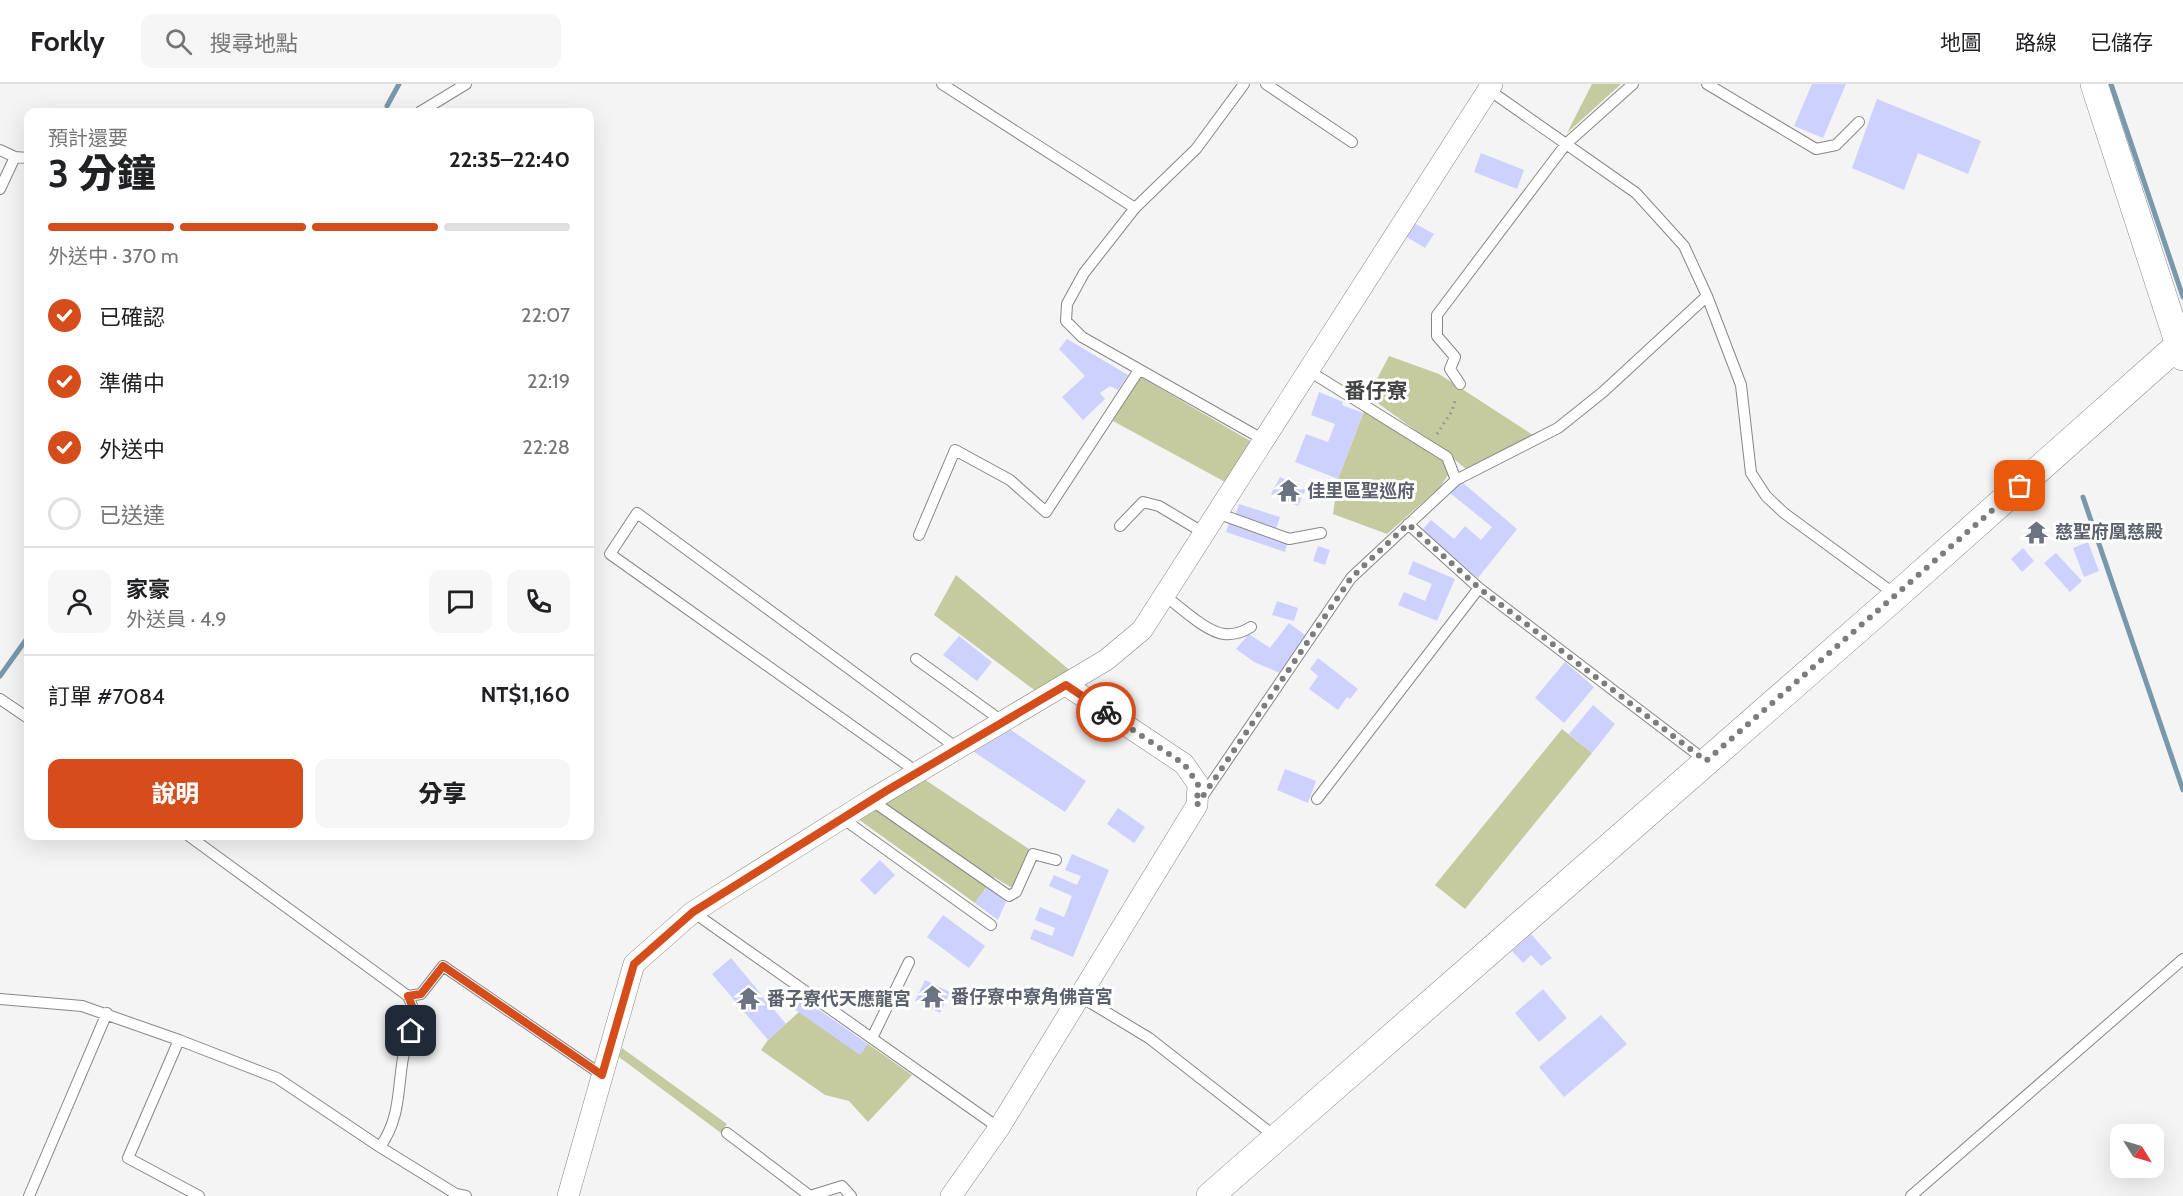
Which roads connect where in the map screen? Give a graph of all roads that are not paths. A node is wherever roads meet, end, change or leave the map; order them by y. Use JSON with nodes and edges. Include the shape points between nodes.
{"nodes":[{"id":1,"x":466,"y":84,"type":"edge"},
{"id":2,"x":942,"y":84,"type":"edge"},
{"id":3,"x":1244,"y":84,"type":"edge"},
{"id":4,"x":1266,"y":84,"type":"edge"},
{"id":5,"x":1633,"y":84,"type":"edge"},
{"id":6,"x":1707,"y":84,"type":"edge"},
{"id":7,"x":2094,"y":84,"type":"edge"},
{"id":8,"x":1491,"y":87,"type":"edge"},
{"id":9,"x":427,"y":108,"type":"edge"},
{"id":10,"x":1859,"y":122,"type":"dead end"},
{"id":11,"x":1352,"y":142,"type":"dead end"},
{"id":12,"x":1566,"y":144,"type":"junction"},
{"id":13,"x":0,"y":150,"type":"edge"},
{"id":14,"x":15,"y":157,"type":"junction"},
{"id":15,"x":24,"y":158,"type":"edge"},
{"id":16,"x":0,"y":189,"type":"edge"},
{"id":17,"x":1135,"y":208,"type":"junction"},
{"id":18,"x":1707,"y":296,"type":"junction"},
{"id":19,"x":2182,"y":347,"type":"edge"},
{"id":20,"x":1139,"y":370,"type":"junction"},
{"id":21,"x":1309,"y":371,"type":"junction"},
{"id":22,"x":1460,"y":384,"type":"road end"},
{"id":23,"x":1264,"y":440,"type":"junction"},
{"id":24,"x":1456,"y":480,"type":"junction"},
{"id":25,"x":1217,"y":513,"type":"junction"},
{"id":26,"x":1408,"y":524,"type":"junction"},
{"id":27,"x":1120,"y":526,"type":"dead end"},
{"id":28,"x":1204,"y":532,"type":"junction"},
{"id":29,"x":1321,"y":533,"type":"dead end"},
{"id":30,"x":919,"y":535,"type":"dead end"},
{"id":31,"x":1479,"y":588,"type":"junction"},
{"id":32,"x":1164,"y":595,"type":"junction"},
{"id":33,"x":1896,"y":596,"type":"junction"},
{"id":34,"x":1251,"y":627,"type":"dead end"},
{"id":35,"x":916,"y":659,"type":"dead end"},
{"id":36,"x":1066,"y":685,"type":"junction"},
{"id":37,"x":0,"y":699,"type":"edge"},
{"id":38,"x":24,"y":715,"type":"edge"},
{"id":39,"x":1002,"y":721,"type":"junction"},
{"id":40,"x":957,"y":748,"type":"junction"},
{"id":41,"x":1706,"y":761,"type":"junction"},
{"id":42,"x":918,"y":772,"type":"junction"},
{"id":43,"x":1317,"y":799,"type":"dead end"},
{"id":44,"x":871,"y":800,"type":"junction"},
{"id":45,"x":1197,"y":805,"type":"junction"},
{"id":46,"x":842,"y":818,"type":"junction"},
{"id":47,"x":194,"y":840,"type":"edge"},
{"id":48,"x":1056,"y":860,"type":"dead end"},
{"id":49,"x":693,"y":912,"type":"junction"},
{"id":50,"x":991,"y":925,"type":"dead end"},
{"id":51,"x":2183,"y":959,"type":"edge"},
{"id":52,"x":909,"y":962,"type":"dead end"},
{"id":53,"x":408,"y":996,"type":"junction"},
{"id":54,"x":1081,"y":997,"type":"junction"},
{"id":55,"x":0,"y":999,"type":"edge"},
{"id":56,"x":107,"y":1013,"type":"junction"},
{"id":57,"x":873,"y":1038,"type":"junction"},
{"id":58,"x":179,"y":1040,"type":"junction"},
{"id":59,"x":602,"y":1075,"type":"junction"},
{"id":60,"x":999,"y":1128,"type":"junction"},
{"id":61,"x":727,"y":1133,"type":"dead end"},
{"id":62,"x":1277,"y":1138,"type":"junction"},
{"id":63,"x":380,"y":1147,"type":"junction"},
{"id":64,"x":29,"y":1196,"type":"edge"},
{"id":65,"x":199,"y":1196,"type":"edge"},
{"id":66,"x":466,"y":1196,"type":"edge"},
{"id":67,"x":568,"y":1196,"type":"edge"},
{"id":68,"x":852,"y":1196,"type":"edge"},
{"id":69,"x":951,"y":1196,"type":"edge"},
{"id":70,"x":1210,"y":1196,"type":"edge"},
{"id":71,"x":1911,"y":1196,"type":"edge"}],
"edges":[{"from":1,"to":9,"type":"lane"},
{"from":2,"to":17,"type":"lane"},
{"from":3,"to":17,"type":"lane","via":[[1196,149]]},
{"from":4,"to":11,"type":"lane"},
{"from":5,"to":12,"type":"lane"},
{"from":6,"to":10,"type":"lane","via":[[1816,148],[1836,145]]},
{"from":7,"to":19,"type":"street"},
{"from":8,"to":12,"type":"lane"},
{"from":8,"to":21,"type":"street"},
{"from":12,"to":18,"type":"lane","via":[[1636,193],[1684,246]]},
{"from":12,"to":22,"type":"lane","via":[[1437,315],[1437,336],[1455,357],[1450,369]]},
{"from":13,"to":14,"type":"lane"},
{"from":14,"to":15,"type":"lane"},
{"from":14,"to":16,"type":"lane"},
{"from":17,"to":20,"type":"lane","via":[[1084,273],[1067,304],[1066,321],[1082,338]]},
{"from":18,"to":24,"type":"lane","via":[[1558,428]]},
{"from":18,"to":33,"type":"lane","via":[[1741,385],[1751,473],[1766,496],[1784,513]]},
{"from":19,"to":33,"type":"street"},
{"from":20,"to":23,"type":"lane"},
{"from":20,"to":30,"type":"lane","via":[[1046,512],[1010,480],[955,450]]},
{"from":21,"to":23,"type":"street"},
{"from":21,"to":24,"type":"lane","via":[[1447,457]]},
{"from":23,"to":25,"type":"street"},
{"from":24,"to":26,"type":"lane"},
{"from":25,"to":28,"type":"street"},
{"from":25,"to":29,"type":"lane","via":[[1289,538]]},
{"from":26,"to":31,"type":"lane"},
{"from":26,"to":45,"type":"lane","via":[[1351,578]]},
{"from":27,"to":28,"type":"lane","via":[[1143,502],[1159,506]]},
{"from":28,"to":32,"type":"street"},
{"from":31,"to":41,"type":"lane"},
{"from":31,"to":43,"type":"lane"},
{"from":32,"to":34,"type":"lane","via":[[1211,630],[1241,633]]},
{"from":32,"to":36,"type":"street","via":[[1142,630],[1106,660]]},
{"from":33,"to":41,"type":"street"},
{"from":35,"to":39,"type":"lane"},
{"from":36,"to":39,"type":"street"},
{"from":36,"to":45,"type":"street","via":[[1184,764],[1198,784]]},
{"from":37,"to":38,"type":"lane"},
{"from":39,"to":40,"type":"street"},
{"from":40,"to":42,"type":"street"},
{"from":40,"to":42,"type":"lane","via":[[637,513],[610,555]]},
{"from":41,"to":62,"type":"street"},
{"from":42,"to":44,"type":"street"},
{"from":44,"to":46,"type":"street"},
{"from":44,"to":48,"type":"lane","via":[[1009,896],[1016,892],[1033,854]]},
{"from":45,"to":54,"type":"street"},
{"from":46,"to":49,"type":"street"},
{"from":46,"to":50,"type":"lane"},
{"from":47,"to":53,"type":"lane"},
{"from":49,"to":57,"type":"lane"},
{"from":49,"to":59,"type":"street","via":[[634,964]]},
{"from":51,"to":71,"type":"lane"},
{"from":52,"to":57,"type":"lane"},
{"from":53,"to":59,"type":"lane","via":[[421,994],[443,966]]},
{"from":53,"to":63,"type":"lane","via":[[417,1018],[406,1043],[390,1133]]},
{"from":54,"to":60,"type":"street"},
{"from":54,"to":62,"type":"lane","via":[[1149,1038]]},
{"from":55,"to":56,"type":"lane","via":[[82,1006]]},
{"from":56,"to":58,"type":"lane"},
{"from":56,"to":64,"type":"lane"},
{"from":57,"to":60,"type":"lane"},
{"from":58,"to":63,"type":"lane","via":[[278,1078]]},
{"from":58,"to":65,"type":"lane","via":[[128,1158]]},
{"from":59,"to":67,"type":"street"},
{"from":60,"to":69,"type":"street"},
{"from":61,"to":68,"type":"lane","via":[[810,1196],[842,1186]]},
{"from":62,"to":70,"type":"street"},
{"from":63,"to":66,"type":"lane","via":[[456,1194]]}]}
